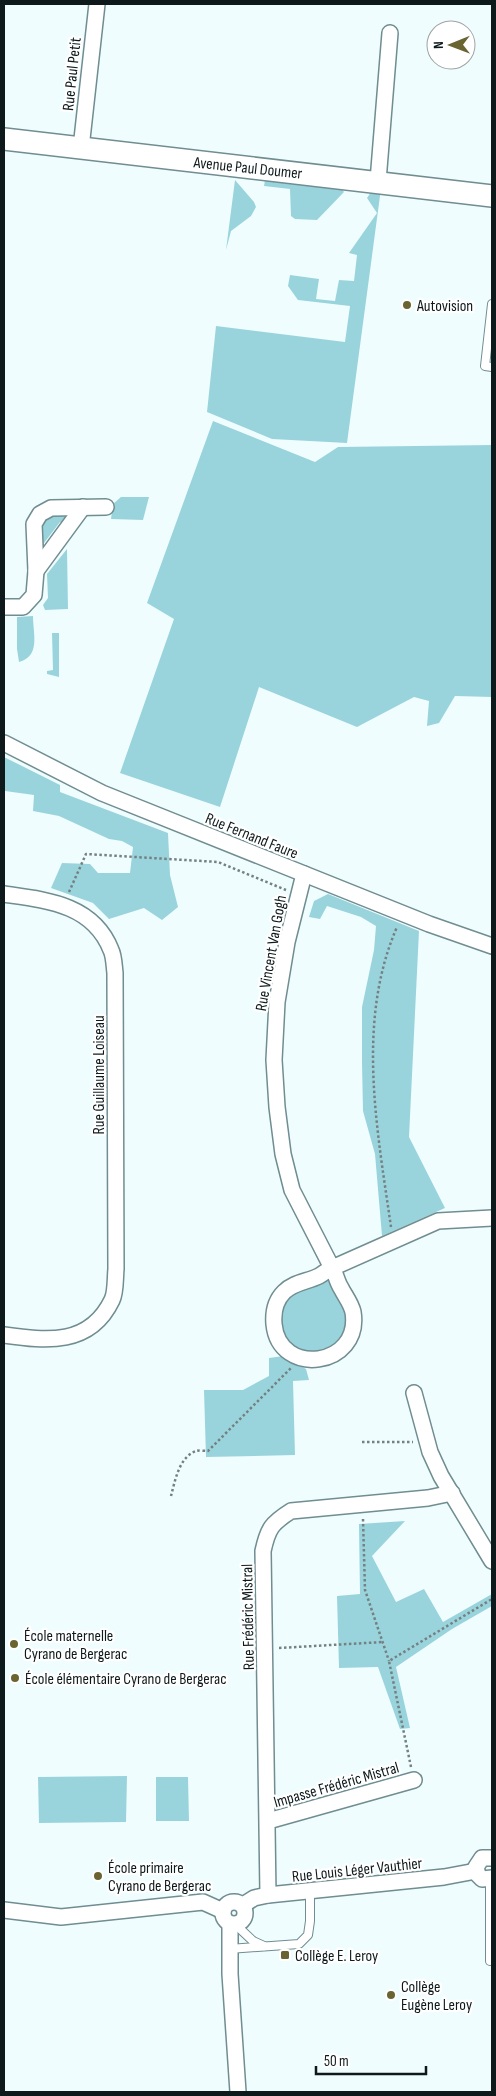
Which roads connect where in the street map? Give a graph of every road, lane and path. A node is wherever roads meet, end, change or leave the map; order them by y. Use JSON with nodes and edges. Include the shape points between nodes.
{"nodes":[{"id":1,"x":96,"y":4,"type":"edge"},
{"id":2,"x":390,"y":33,"type":"dead end"},
{"id":3,"x":4,"y":139,"type":"edge"},
{"id":4,"x":81,"y":148,"type":"junction"},
{"id":5,"x":378,"y":181,"type":"junction"},
{"id":6,"x":492,"y":196,"type":"edge"},
{"id":7,"x":492,"y":304,"type":"edge"},
{"id":8,"x":492,"y":367,"type":"edge"},
{"id":9,"x":83,"y":507,"type":"junction"},
{"id":10,"x":106,"y":507,"type":"dead end"},
{"id":11,"x":36,"y":571,"type":"junction"},
{"id":12,"x":4,"y":608,"type":"edge"},
{"id":13,"x":4,"y":743,"type":"edge"},
{"id":14,"x":304,"y":874,"type":"junction"},
{"id":15,"x":4,"y":894,"type":"edge"},
{"id":16,"x":299,"y":895,"type":"junction"},
{"id":17,"x":64,"y":906,"type":"junction"},
{"id":18,"x":402,"y":914,"type":"junction"},
{"id":19,"x":492,"y":946,"type":"edge"},
{"id":20,"x":492,"y":1218,"type":"edge"},
{"id":21,"x":393,"y":1240,"type":"junction"},
{"id":22,"x":332,"y":1268,"type":"junction"},
{"id":23,"x":4,"y":1335,"type":"edge"},
{"id":24,"x":301,"y":1358,"type":"junction"},
{"id":25,"x":414,"y":1393,"type":"dead end"},
{"id":26,"x":362,"y":1442,"type":"dead end"},
{"id":27,"x":427,"y":1442,"type":"junction"},
{"id":28,"x":452,"y":1493,"type":"junction"},
{"id":29,"x":171,"y":1496,"type":"dead end"},
{"id":30,"x":362,"y":1504,"type":"junction"},
{"id":31,"x":492,"y":1561,"type":"edge"},
{"id":32,"x":492,"y":1599,"type":"edge"},
{"id":33,"x":383,"y":1642,"type":"junction"},
{"id":34,"x":265,"y":1648,"type":"junction"},
{"id":35,"x":389,"y":1661,"type":"junction"},
{"id":36,"x":414,"y":1780,"type":"joint"},
{"id":37,"x":268,"y":1821,"type":"junction"},
{"id":38,"x":492,"y":1858,"type":"edge"},
{"id":39,"x":476,"y":1871,"type":"junction"},
{"id":40,"x":491,"y":1878,"type":"edge"},
{"id":41,"x":310,"y":1892,"type":"junction"},
{"id":42,"x":268,"y":1895,"type":"junction"},
{"id":43,"x":4,"y":1910,"type":"edge"},
{"id":44,"x":229,"y":1920,"type":"junction"},
{"id":45,"x":265,"y":1947,"type":"junction"},
{"id":46,"x":229,"y":1949,"type":"junction"},
{"id":47,"x":490,"y":1961,"type":"dead end"},
{"id":48,"x":238,"y":2092,"type":"edge"}],
"edges":[{"from":1,"to":4,"type":"street","name":"Rue Paul Petit"},
{"from":2,"to":5,"type":"street"},
{"from":3,"to":4,"type":"main road","name":"Avenue Paul Doumer"},
{"from":4,"to":5,"type":"main road","name":"Avenue Paul Doumer"},
{"from":5,"to":6,"type":"main road","name":"Avenue Paul Doumer"},
{"from":7,"to":8,"type":"lane","via":[[484,366]]},
{"from":9,"to":10,"type":"street"},
{"from":9,"to":11,"type":"street"},
{"from":9,"to":11,"type":"street","via":[[51,508],[40,514],[34,524]]},
{"from":11,"to":12,"type":"street","via":[[34,595],[23,607]]},
{"from":13,"to":14,"type":"street","name":"Rue Fernand Faure","via":[[102,793]]},
{"from":14,"to":16,"type":"street","name":"Rue Vincent Van Gogh"},
{"from":14,"to":18,"type":"street","name":"Rue Fernand Faure"},
{"from":15,"to":17,"type":"street","name":"Rue Guillaume Loiseau","via":[[52,901]]},
{"from":16,"to":17,"type":"path","via":[[218,862],[86,854]]},
{"from":16,"to":22,"type":"street","name":"Rue Vincent Van Gogh","via":[[277,1002],[274,1060],[277,1106],[283,1154],[292,1190]]},
{"from":17,"to":23,"type":"street","name":"Rue Guillaume Loiseau","via":[[78,911],[96,924],[112,950],[115,973],[116,1269],[113,1298],[95,1324],[71,1336],[43,1340]]},
{"from":18,"to":19,"type":"street","name":"Rue Fernand Faure"},
{"from":18,"to":21,"type":"path","via":[[386,951],[375,1014],[372,1072]]},
{"from":20,"to":21,"type":"street","via":[[438,1221]]},
{"from":21,"to":22,"type":"street"},
{"from":22,"to":24,"type":"street","name":"Rue Vincent Van Gogh","via":[[352,1311],[353,1325],[349,1338],[330,1357],[316,1360]]},
{"from":22,"to":24,"type":"street","via":[[295,1284],[276,1304],[274,1331],[280,1343]]},
{"from":24,"to":29,"type":"path","via":[[208,1451],[196,1451],[187,1459],[178,1471]]},
{"from":25,"to":27,"type":"street"},
{"from":26,"to":27,"type":"path"},
{"from":27,"to":28,"type":"street"},
{"from":28,"to":30,"type":"street","name":"Rue Frédéric Mistral"},
{"from":28,"to":31,"type":"street"},
{"from":30,"to":33,"type":"path","via":[[365,1590]]},
{"from":30,"to":34,"type":"street","name":"Rue Frédéric Mistral","via":[[291,1511],[267,1532],[263,1551]]},
{"from":32,"to":35,"type":"path"},
{"from":33,"to":34,"type":"path"},
{"from":33,"to":35,"type":"path"},
{"from":34,"to":37,"type":"street","name":"Rue Frédéric Mistral"},
{"from":35,"to":36,"type":"path"},
{"from":36,"to":37,"type":"street","name":"Impasse Frédéric Mistral"},
{"from":37,"to":42,"type":"street","name":"Rue Frédéric Mistral"},
{"from":38,"to":39,"type":"street","name":"Rue Louis Léger Vauthier","via":[[482,1858]]},
{"from":39,"to":40,"type":"street","via":[[482,1878]]},
{"from":39,"to":41,"type":"street","name":"Rue Louis Léger Vauthier"},
{"from":40,"to":47,"type":"lane"},
{"from":41,"to":42,"type":"street","name":"Rue Louis Léger Vauthier"},
{"from":41,"to":45,"type":"lane","via":[[308,1936],[299,1944]]},
{"from":42,"to":44,"type":"street","name":"Rue Louis Léger Vauthier","via":[[243,1905],[235,1901],[227,1904]]},
{"from":43,"to":44,"type":"street","via":[[61,1917],[203,1902]]},
{"from":44,"to":45,"type":"lane"},
{"from":44,"to":46,"type":"street"},
{"from":45,"to":46,"type":"lane"},
{"from":46,"to":48,"type":"street"}]}
